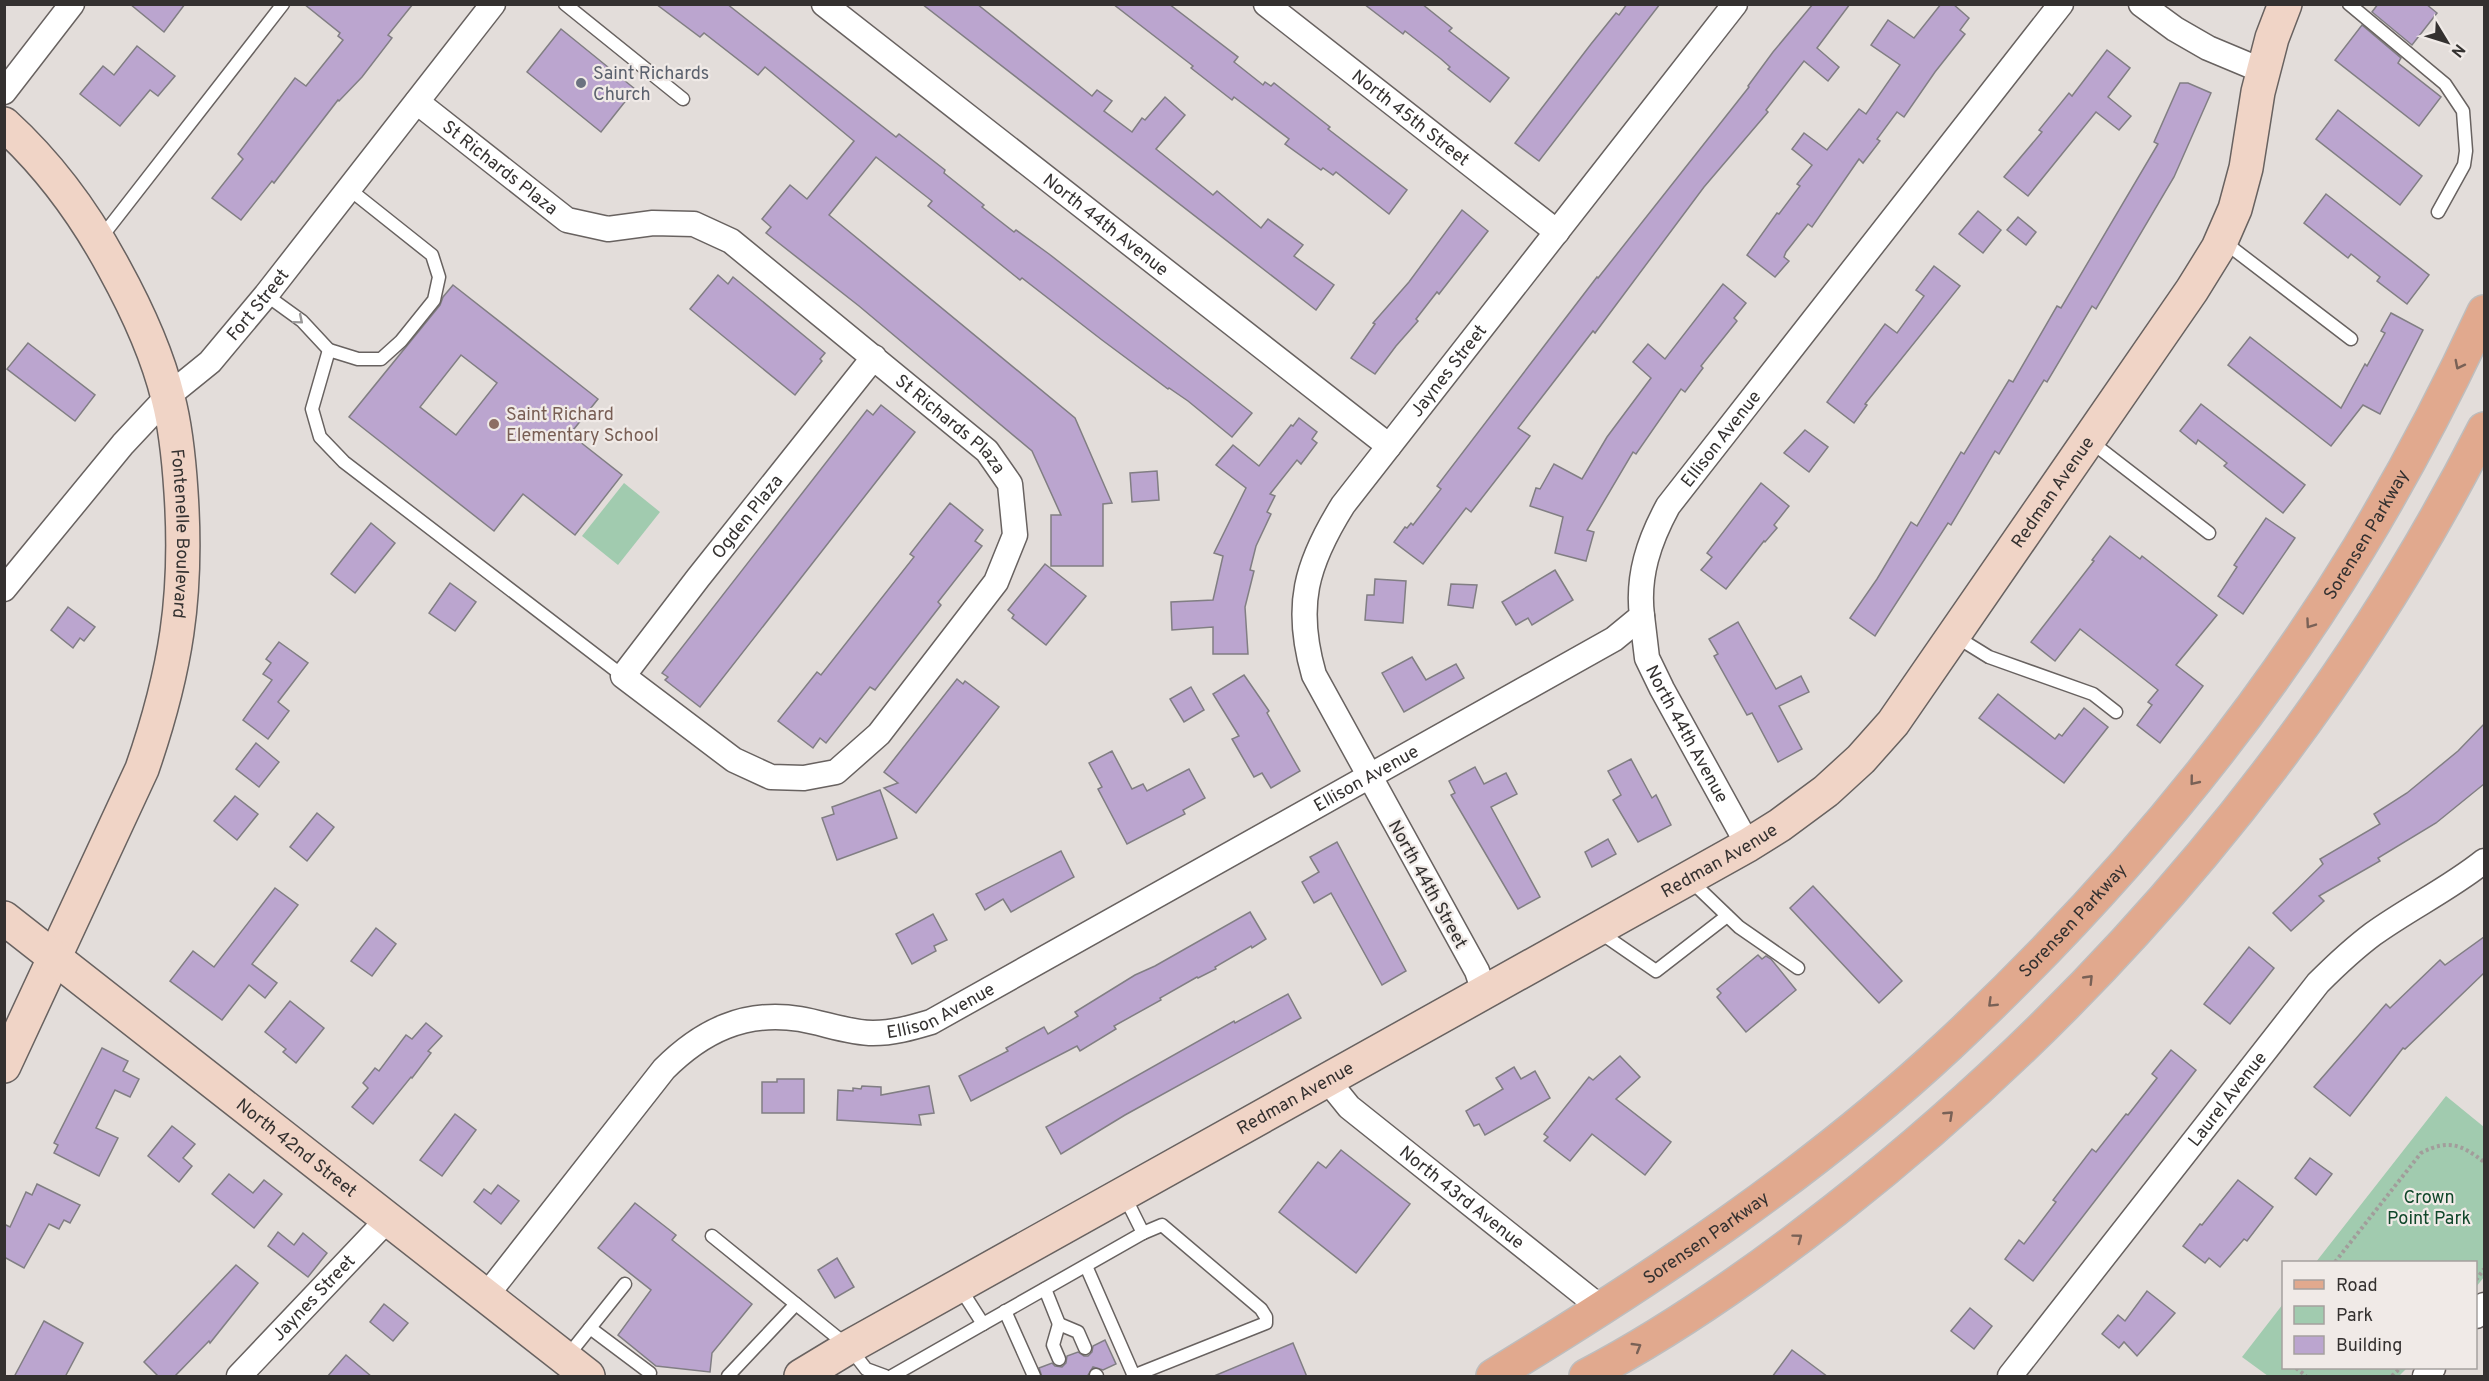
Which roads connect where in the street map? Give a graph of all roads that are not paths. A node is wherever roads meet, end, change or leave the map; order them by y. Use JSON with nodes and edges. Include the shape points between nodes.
{"nodes":[{"id":1,"x":72,"y":4,"type":"edge"},
{"id":2,"x":283,"y":4,"type":"edge"},
{"id":3,"x":493,"y":4,"type":"edge"},
{"id":4,"x":565,"y":4,"type":"edge"},
{"id":5,"x":824,"y":4,"type":"edge"},
{"id":6,"x":1266,"y":4,"type":"edge"},
{"id":7,"x":1735,"y":4,"type":"edge"},
{"id":8,"x":2061,"y":4,"type":"edge"},
{"id":9,"x":2141,"y":4,"type":"edge"},
{"id":10,"x":2285,"y":4,"type":"edge"},
{"id":11,"x":2349,"y":4,"type":"edge"},
{"id":12,"x":2264,"y":71,"type":"junction"},
{"id":13,"x":4,"y":92,"type":"edge"},
{"id":14,"x":683,"y":99,"type":"dead end"},
{"id":15,"x":417,"y":102,"type":"junction"},
{"id":16,"x":4,"y":124,"type":"edge"},
{"id":17,"x":349,"y":189,"type":"junction"},
{"id":18,"x":2438,"y":212,"type":"dead end"},
{"id":19,"x":1557,"y":232,"type":"junction"},
{"id":20,"x":99,"y":240,"type":"junction"},
{"id":21,"x":2222,"y":241,"type":"junction"},
{"id":22,"x":266,"y":295,"type":"junction"},
{"id":23,"x":2484,"y":312,"type":"edge"},
{"id":24,"x":2351,"y":339,"type":"dead end"},
{"id":25,"x":329,"y":350,"type":"junction"},
{"id":26,"x":874,"y":357,"type":"junction"},
{"id":27,"x":168,"y":396,"type":"junction"},
{"id":28,"x":2484,"y":429,"type":"edge"},
{"id":29,"x":2090,"y":441,"type":"junction"},
{"id":30,"x":1389,"y":446,"type":"junction"},
{"id":31,"x":2209,"y":533,"type":"dead end"},
{"id":32,"x":4,"y":590,"type":"edge"},
{"id":33,"x":1642,"y":616,"type":"junction"},
{"id":34,"x":1954,"y":636,"type":"junction"},
{"id":35,"x":623,"y":676,"type":"junction"},
{"id":36,"x":2116,"y":712,"type":"dead end"},
{"id":37,"x":1368,"y":777,"type":"junction"},
{"id":38,"x":1748,"y":845,"type":"junction"},
{"id":39,"x":2484,"y":861,"type":"edge"},
{"id":40,"x":1688,"y":879,"type":"junction"},
{"id":41,"x":1727,"y":916,"type":"junction"},
{"id":42,"x":4,"y":918,"type":"edge"},
{"id":43,"x":1597,"y":929,"type":"junction"},
{"id":44,"x":56,"y":959,"type":"junction"},
{"id":45,"x":1798,"y":968,"type":"dead end"},
{"id":46,"x":1484,"y":992,"type":"junction"},
{"id":47,"x":4,"y":1066,"type":"edge"},
{"id":48,"x":1328,"y":1081,"type":"junction"},
{"id":49,"x":1124,"y":1194,"type":"junction"},
{"id":50,"x":388,"y":1219,"type":"junction"},
{"id":51,"x":1143,"y":1233,"type":"junction"},
{"id":52,"x":712,"y":1236,"type":"dead end"},
{"id":53,"x":1086,"y":1266,"type":"junction"},
{"id":54,"x":625,"y":1284,"type":"dead end"},
{"id":55,"x":959,"y":1286,"type":"junction"},
{"id":56,"x":1045,"y":1289,"type":"junction"},
{"id":57,"x":486,"y":1296,"type":"junction"},
{"id":58,"x":796,"y":1304,"type":"junction"},
{"id":59,"x":1601,"y":1308,"type":"junction"},
{"id":60,"x":1005,"y":1311,"type":"junction"},
{"id":61,"x":983,"y":1324,"type":"junction"},
{"id":62,"x":1059,"y":1324,"type":"junction"},
{"id":63,"x":590,"y":1328,"type":"junction"},
{"id":64,"x":849,"y":1347,"type":"junction"},
{"id":65,"x":1085,"y":1348,"type":"dead end"},
{"id":66,"x":1059,"y":1359,"type":"dead end"},
{"id":67,"x":577,"y":1368,"type":"edge"},
{"id":68,"x":650,"y":1373,"type":"dead end"},
{"id":69,"x":1133,"y":1376,"type":"edge"},
{"id":70,"x":239,"y":1377,"type":"edge"},
{"id":71,"x":728,"y":1377,"type":"edge"},
{"id":72,"x":801,"y":1377,"type":"edge"},
{"id":73,"x":885,"y":1377,"type":"edge"},
{"id":74,"x":892,"y":1377,"type":"edge"},
{"id":75,"x":1034,"y":1377,"type":"edge"},
{"id":76,"x":1493,"y":1377,"type":"edge"},
{"id":77,"x":1586,"y":1377,"type":"edge"},
{"id":78,"x":2010,"y":1377,"type":"edge"}],
"edges":[{"from":1,"to":13,"type":"street"},
{"from":2,"to":20,"type":"lane"},
{"from":3,"to":15,"type":"street","name":"Fort Street"},
{"from":4,"to":14,"type":"lane"},
{"from":5,"to":30,"type":"street","name":"North 44th Avenue"},
{"from":6,"to":19,"type":"street","name":"North 45th Street"},
{"from":7,"to":19,"type":"street","name":"Jaynes Street"},
{"from":8,"to":33,"type":"street","name":"Ellison Avenue","via":[[1668,506],[1654,531],[1645,560],[1640,594]]},
{"from":9,"to":12,"type":"street","via":[[2208,48]]},
{"from":10,"to":12,"type":"street","name":"Redman Avenue"},
{"from":11,"to":18,"type":"lane","via":[[2445,84],[2463,111],[2464,165]]},
{"from":12,"to":21,"type":"street","name":"Redman Avenue","via":[[2246,168]]},
{"from":15,"to":17,"type":"street","name":"Fort Street"},
{"from":15,"to":26,"type":"street","name":"St Richards Plaza","via":[[567,220],[608,229],[653,223],[693,224],[731,241]]},
{"from":16,"to":20,"type":"street","name":"Fontenelle Boulevard","via":[[43,161]]},
{"from":17,"to":22,"type":"street","name":"Fort Street"},
{"from":17,"to":25,"type":"lane","via":[[432,255],[439,277],[434,300],[402,341],[381,359],[358,359]]},
{"from":19,"to":30,"type":"street","name":"Jaynes Street"},
{"from":20,"to":27,"type":"street","name":"Fontenelle Boulevard","via":[[147,337]]},
{"from":21,"to":24,"type":"lane"},
{"from":21,"to":29,"type":"street","name":"Redman Avenue"},
{"from":22,"to":25,"type":"lane","one_way":true,"via":[[302,321]]},
{"from":22,"to":27,"type":"street","name":"Fort Street","via":[[210,362]]},
{"from":23,"to":59,"type":"main road","name":"Sorensen Parkway","one_way":true,"via":[[2396,484],[2316,616],[2226,741],[2128,859],[1947,1047],[1800,1169]]},
{"from":25,"to":35,"type":"lane","via":[[312,409],[320,437],[344,462]]},
{"from":26,"to":35,"type":"street","name":"Ogden Plaza"},
{"from":26,"to":35,"type":"street","name":"St Richards Plaza","via":[[987,451],[1010,484],[1015,535],[996,582],[879,734],[836,772],[804,778],[771,777],[734,760]]},
{"from":27,"to":32,"type":"street","name":"Fort Street","via":[[123,444]]},
{"from":27,"to":44,"type":"street","name":"Fontenelle Boulevard","via":[[184,541],[182,603],[172,668],[142,769]]},
{"from":77,"to":28,"type":"main road","one_way":true,"via":[[1733,1285],[1865,1186],[1992,1075],[2108,959],[2168,895],[2274,765],[2311,713],[2387,600]]},
{"from":29,"to":31,"type":"lane"},
{"from":29,"to":34,"type":"street","name":"Redman Avenue"},
{"from":30,"to":37,"type":"street","name":"Jaynes Street","via":[[1343,505],[1321,542],[1306,588],[1304,619],[1314,675]]},
{"from":33,"to":37,"type":"street","name":"Ellison Avenue","via":[[1614,639]]},
{"from":33,"to":38,"type":"street","name":"North 44th Avenue","via":[[1647,658]]},
{"from":34,"to":36,"type":"lane","via":[[1989,657],[2093,694]]},
{"from":34,"to":38,"type":"street","name":"Redman Avenue","via":[[1893,723],[1861,759],[1826,791]]},
{"from":37,"to":46,"type":"street","name":"North 44th Street","via":[[1477,971]]},
{"from":37,"to":57,"type":"street","name":"Ellison Avenue","via":[[931,1022],[900,1032],[871,1033],[799,1019],[754,1018],[699,1038],[664,1069]]},
{"from":38,"to":40,"type":"street","name":"Redman Avenue"},
{"from":39,"to":78,"type":"street","name":"Laurel Avenue","via":[[2458,882],[2374,934],[2318,983]]},
{"from":40,"to":41,"type":"lane"},
{"from":40,"to":43,"type":"street","name":"Redman Avenue"},
{"from":41,"to":43,"type":"lane","via":[[1656,971]]},
{"from":41,"to":45,"type":"lane"},
{"from":42,"to":44,"type":"street","name":"North 42nd Street"},
{"from":43,"to":46,"type":"street","name":"Redman Avenue"},
{"from":44,"to":47,"type":"street","name":"Fontenelle Boulevard"},
{"from":44,"to":50,"type":"street","name":"North 42nd Street"},
{"from":46,"to":48,"type":"street","name":"Redman Avenue"},
{"from":48,"to":49,"type":"street","name":"Redman Avenue"},
{"from":48,"to":59,"type":"street","name":"North 43rd Avenue","via":[[1349,1107]]},
{"from":49,"to":51,"type":"lane"},
{"from":49,"to":55,"type":"street","name":"Redman Avenue"},
{"from":50,"to":57,"type":"street","name":"North 42nd Street"},
{"from":50,"to":70,"type":"street","name":"Jaynes Street"},
{"from":51,"to":53,"type":"lane"},
{"from":51,"to":69,"type":"lane","via":[[1162,1225],[1261,1309],[1266,1323]]},
{"from":52,"to":58,"type":"lane"},
{"from":53,"to":56,"type":"lane"},
{"from":53,"to":69,"type":"lane"},
{"from":54,"to":63,"type":"lane"},
{"from":55,"to":61,"type":"lane"},
{"from":55,"to":64,"type":"street","name":"Redman Avenue"},
{"from":56,"to":60,"type":"lane"},
{"from":56,"to":62,"type":"lane"},
{"from":57,"to":67,"type":"street","name":"North 42nd Street"},
{"from":58,"to":64,"type":"lane"},
{"from":58,"to":71,"type":"lane"},
{"from":59,"to":76,"type":"main road","name":"Sorensen Parkway"},
{"from":60,"to":61,"type":"lane"},
{"from":60,"to":75,"type":"lane"},
{"from":61,"to":74,"type":"lane"},
{"from":62,"to":65,"type":"lane","via":[[1078,1332]]},
{"from":62,"to":66,"type":"lane","via":[[1053,1345]]},
{"from":63,"to":67,"type":"lane"},
{"from":63,"to":68,"type":"lane"},
{"from":64,"to":72,"type":"street","name":"Redman Avenue"},
{"from":64,"to":73,"type":"lane","via":[[866,1369]]}]}
